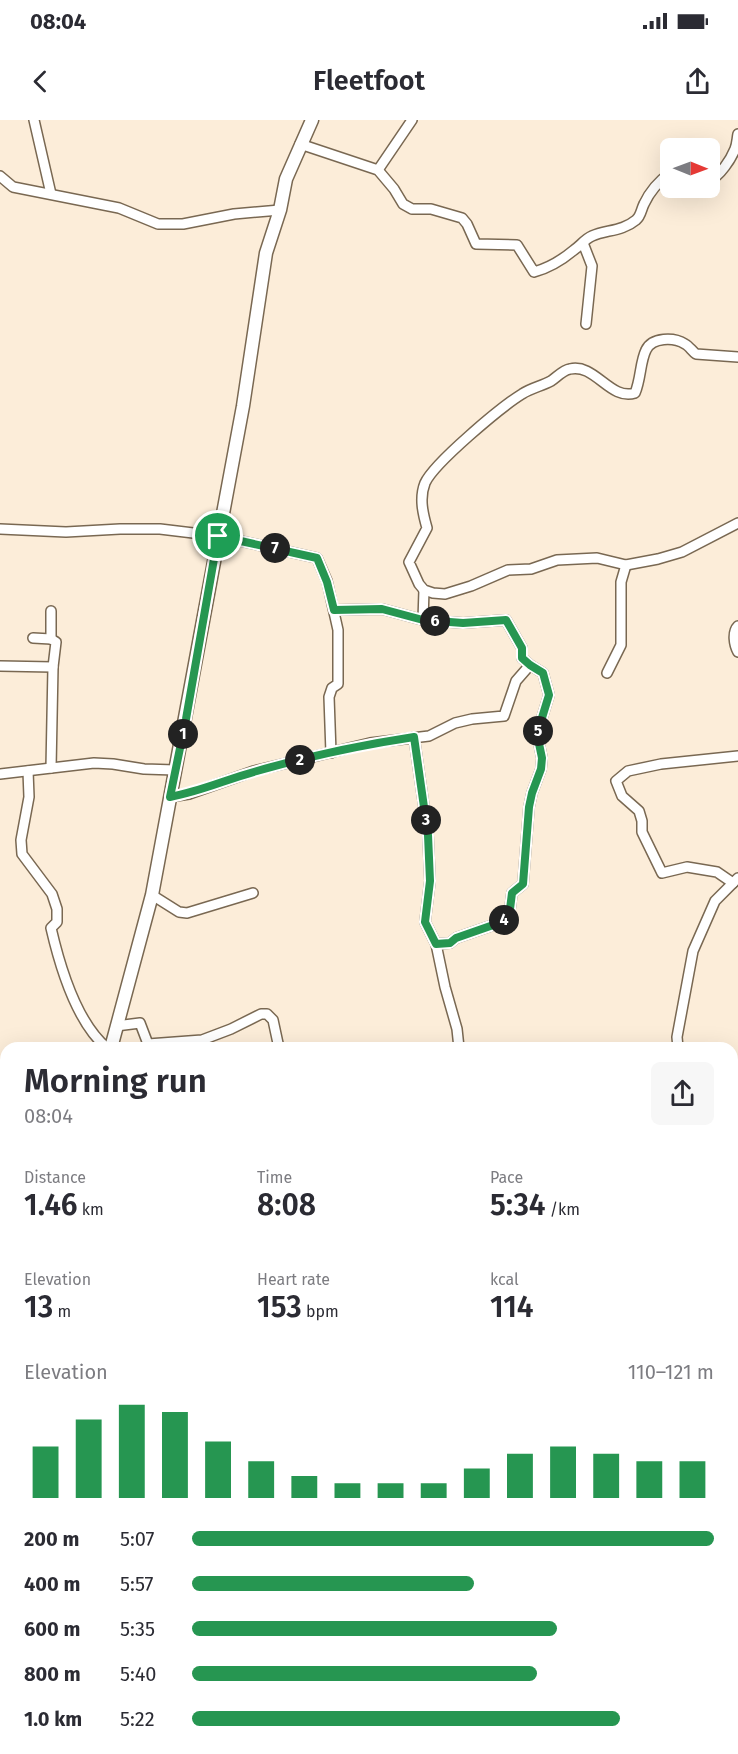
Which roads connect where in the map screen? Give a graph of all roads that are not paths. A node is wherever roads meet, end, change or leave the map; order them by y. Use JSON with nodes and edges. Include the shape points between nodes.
{"nodes":[{"id":1,"x":34,"y":120,"type":"edge"},
{"id":2,"x":312,"y":120,"type":"edge"},
{"id":3,"x":412,"y":120,"type":"edge"},
{"id":4,"x":738,"y":134,"type":"edge"},
{"id":5,"x":300,"y":144,"type":"junction"},
{"id":6,"x":737,"y":148,"type":"edge"},
{"id":7,"x":378,"y":170,"type":"junction"},
{"id":8,"x":720,"y":172,"type":"edge"},
{"id":9,"x":0,"y":176,"type":"edge"},
{"id":10,"x":660,"y":180,"type":"edge"},
{"id":11,"x":51,"y":194,"type":"junction"},
{"id":12,"x":280,"y":210,"type":"junction"},
{"id":13,"x":584,"y":243,"type":"junction"},
{"id":14,"x":586,"y":324,"type":"dead end"},
{"id":15,"x":738,"y":357,"type":"edge"},
{"id":16,"x":738,"y":523,"type":"edge"},
{"id":17,"x":0,"y":529,"type":"edge"},
{"id":18,"x":218,"y":536,"type":"junction"},
{"id":19,"x":626,"y":565,"type":"junction"},
{"id":20,"x":424,"y":590,"type":"junction"},
{"id":21,"x":334,"y":610,"type":"junction"},
{"id":22,"x":51,"y":611,"type":"dead end"},
{"id":23,"x":423,"y":620,"type":"junction"},
{"id":24,"x":738,"y":626,"type":"edge"},
{"id":25,"x":33,"y":638,"type":"dead end"},
{"id":26,"x":51,"y":639,"type":"junction"},
{"id":27,"x":738,"y":652,"type":"edge"},
{"id":28,"x":530,"y":665,"type":"junction"},
{"id":29,"x":0,"y":666,"type":"edge"},
{"id":30,"x":53,"y":668,"type":"junction"},
{"id":31,"x":607,"y":673,"type":"dead end"},
{"id":32,"x":414,"y":737,"type":"junction"},
{"id":33,"x":331,"y":753,"type":"junction"},
{"id":34,"x":738,"y":756,"type":"edge"},
{"id":35,"x":51,"y":768,"type":"junction"},
{"id":36,"x":175,"y":770,"type":"junction"},
{"id":37,"x":28,"y":771,"type":"junction"},
{"id":38,"x":0,"y":774,"type":"edge"},
{"id":39,"x":170,"y":797,"type":"junction"},
{"id":40,"x":735,"y":880,"type":"edge"},
{"id":41,"x":253,"y":893,"type":"dead end"},
{"id":42,"x":152,"y":895,"type":"junction"},
{"id":43,"x":436,"y":944,"type":"junction"},
{"id":44,"x":116,"y":1026,"type":"junction"},
{"id":45,"x":100,"y":1042,"type":"edge"},
{"id":46,"x":111,"y":1042,"type":"edge"},
{"id":47,"x":147,"y":1042,"type":"edge"},
{"id":48,"x":175,"y":1042,"type":"edge"},
{"id":49,"x":278,"y":1042,"type":"edge"},
{"id":50,"x":458,"y":1042,"type":"edge"},
{"id":51,"x":677,"y":1042,"type":"edge"}],
"edges":[{"from":1,"to":11,"type":"street"},
{"from":2,"to":5,"type":"main road"},
{"from":3,"to":7,"type":"street"},
{"from":4,"to":6,"type":"street"},
{"from":5,"to":7,"type":"street"},
{"from":5,"to":12,"type":"main road","via":[[286,179]]},
{"from":6,"to":8,"type":"street"},
{"from":7,"to":13,"type":"street","via":[[403,204],[462,218],[476,244],[517,245],[534,272],[559,261]]},
{"from":9,"to":11,"type":"street","via":[[13,188]]},
{"from":10,"to":13,"type":"street","via":[[635,221],[595,234]]},
{"from":11,"to":12,"type":"street","via":[[118,208],[158,224]]},
{"from":12,"to":18,"type":"main road","via":[[266,253]]},
{"from":13,"to":14,"type":"street","via":[[592,266]]},
{"from":15,"to":20,"type":"street","via":[[696,354],[686,344],[660,340],[645,351],[635,393],[623,394],[582,368],[568,369],[511,401],[457,447],[425,482],[422,512],[427,528],[409,562]]},
{"from":16,"to":19,"type":"street","via":[[682,552]]},
{"from":17,"to":18,"type":"street","via":[[160,529]]},
{"from":18,"to":21,"type":"street","via":[[317,558]]},
{"from":18,"to":36,"type":"main road"},
{"from":19,"to":20,"type":"street","via":[[597,558],[557,560],[531,569],[508,570],[445,594]]},
{"from":19,"to":31,"type":"street","via":[[621,582],[621,645]]},
{"from":20,"to":23,"type":"street"},
{"from":21,"to":23,"type":"street","via":[[382,609]]},
{"from":21,"to":33,"type":"street","via":[[338,684],[329,697]]},
{"from":22,"to":26,"type":"street"},
{"from":23,"to":28,"type":"street","via":[[506,620],[522,648],[522,658]]},
{"from":24,"to":27,"type":"street","via":[[734,636]]},
{"from":25,"to":26,"type":"street"},
{"from":26,"to":30,"type":"street","via":[[56,642]]},
{"from":28,"to":32,"type":"street","via":[[516,681],[504,716],[472,719],[429,736]]},
{"from":28,"to":43,"type":"street","via":[[543,673],[549,695],[537,734],[541,769],[529,807],[523,884],[512,893],[509,917],[450,943]]},
{"from":29,"to":30,"type":"street"},
{"from":30,"to":35,"type":"street"},
{"from":32,"to":33,"type":"street"},
{"from":32,"to":43,"type":"street","via":[[430,869],[425,922]]},
{"from":33,"to":39,"type":"street"},
{"from":34,"to":40,"type":"street","via":[[661,764],[628,771],[616,781],[622,796],[639,811],[642,832],[662,873],[687,867],[717,872]]},
{"from":35,"to":36,"type":"street","via":[[103,763]]},
{"from":35,"to":37,"type":"street"},
{"from":36,"to":39,"type":"main road"},
{"from":37,"to":38,"type":"street"},
{"from":37,"to":45,"type":"street","via":[[22,854],[52,894],[57,922],[51,928],[58,957],[79,1010]]},
{"from":39,"to":42,"type":"main road"},
{"from":40,"to":51,"type":"street","via":[[715,901],[693,951]]},
{"from":41,"to":42,"type":"street","via":[[187,913]]},
{"from":42,"to":44,"type":"main road"},
{"from":43,"to":50,"type":"street"},
{"from":44,"to":46,"type":"main road"},
{"from":44,"to":47,"type":"street","via":[[140,1023]]},
{"from":48,"to":49,"type":"street","via":[[202,1040],[261,1014],[273,1020]]}]}
